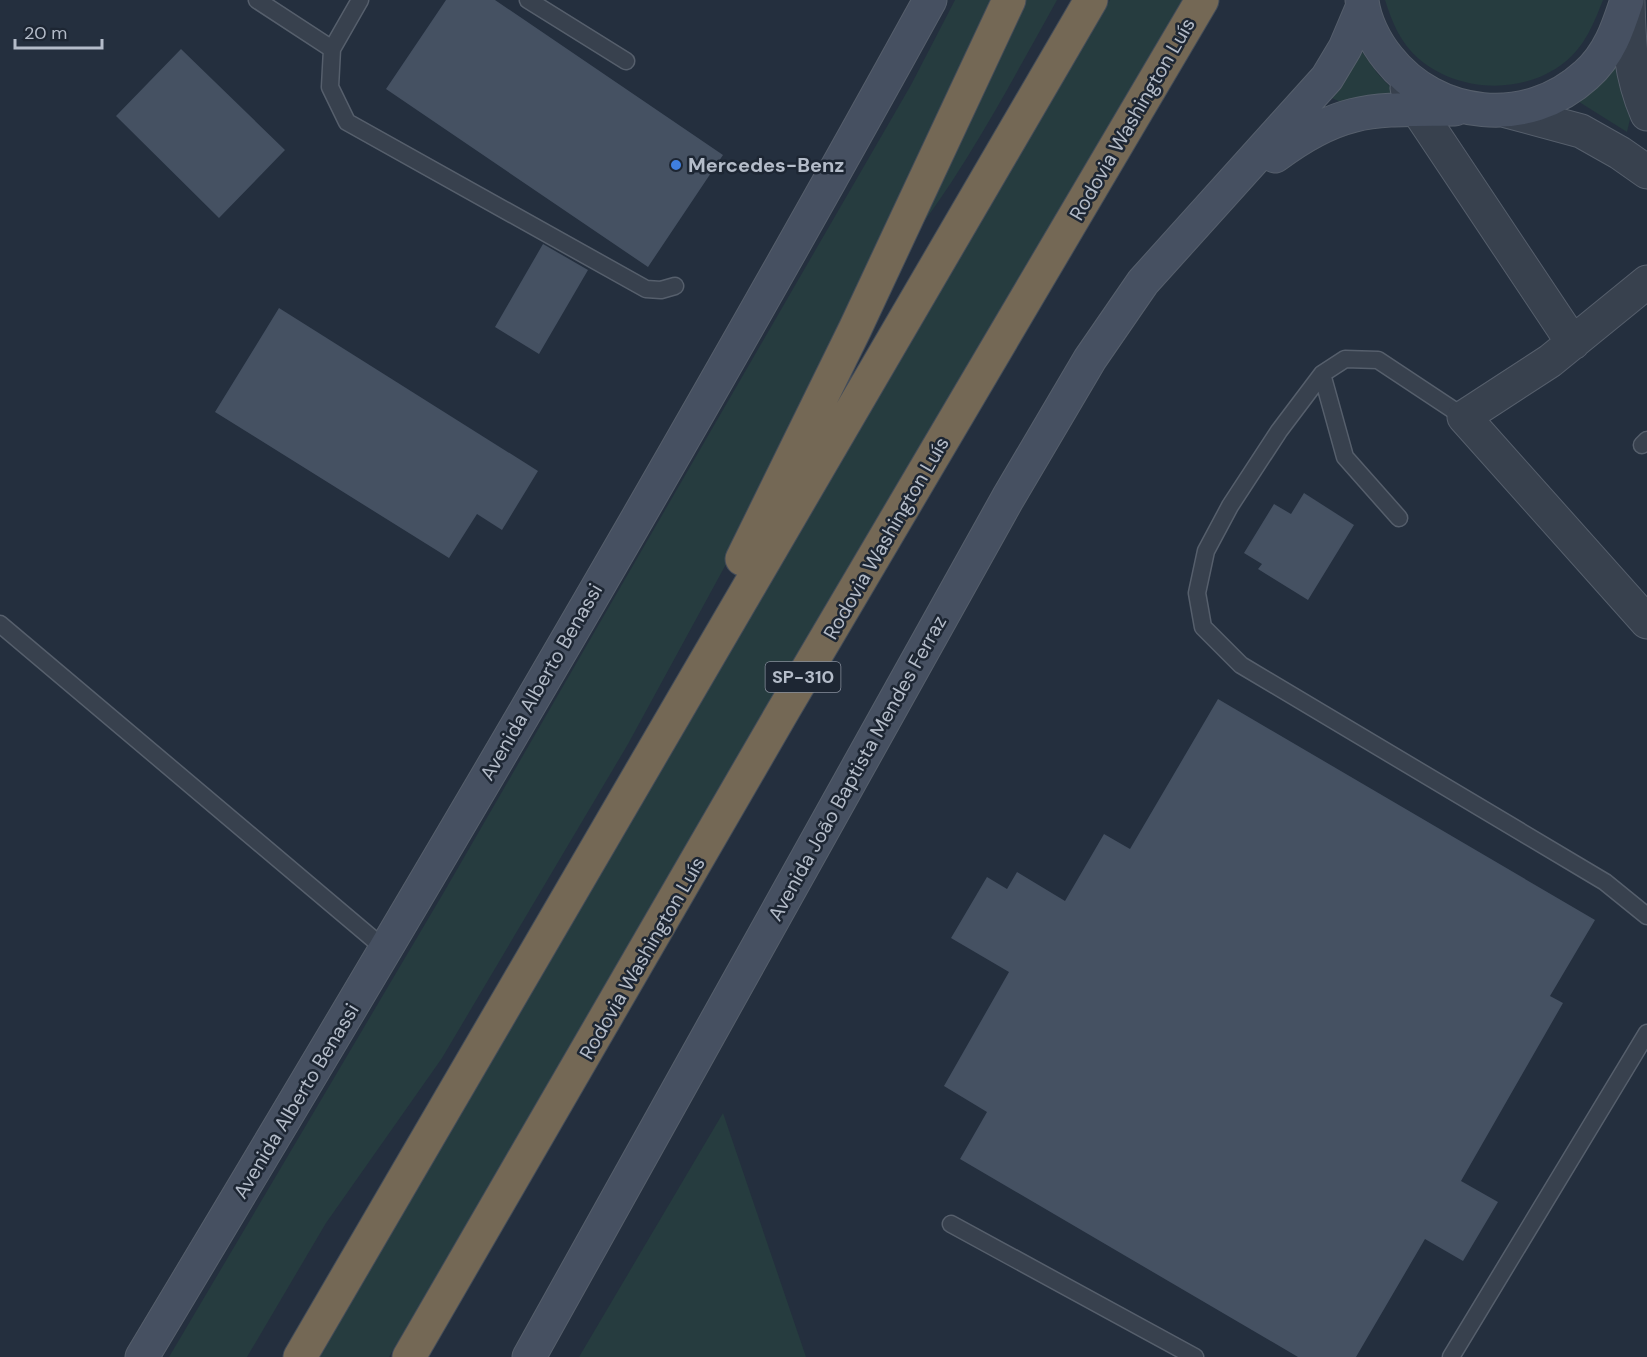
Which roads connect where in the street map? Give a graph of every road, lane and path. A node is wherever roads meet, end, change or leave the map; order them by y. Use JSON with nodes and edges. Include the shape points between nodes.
{"nodes":[{"id":1,"x":257,"y":0,"type":"edge"},
{"id":2,"x":360,"y":0,"type":"edge"},
{"id":3,"x":528,"y":0,"type":"edge"},
{"id":4,"x":930,"y":0,"type":"edge"},
{"id":5,"x":1009,"y":0,"type":"edge"},
{"id":6,"x":1091,"y":0,"type":"edge"},
{"id":7,"x":1202,"y":0,"type":"edge"},
{"id":8,"x":1628,"y":0,"type":"edge"},
{"id":9,"x":1362,"y":4,"type":"edge"},
{"id":10,"x":332,"y":49,"type":"junction"},
{"id":11,"x":626,"y":61,"type":"dead end"},
{"id":12,"x":1401,"y":75,"type":"junction"},
{"id":13,"x":1466,"y":109,"type":"junction"},
{"id":14,"x":1418,"y":110,"type":"junction"},
{"id":15,"x":1507,"y":111,"type":"junction"},
{"id":16,"x":1647,"y":114,"type":"edge"},
{"id":17,"x":1647,"y":172,"type":"edge"},
{"id":18,"x":1216,"y":200,"type":"junction"},
{"id":19,"x":1647,"y":282,"type":"edge"},
{"id":20,"x":675,"y":286,"type":"dead end"},
{"id":21,"x":1573,"y":343,"type":"junction"},
{"id":22,"x":1322,"y":374,"type":"junction"},
{"id":23,"x":1464,"y":417,"type":"junction"},
{"id":24,"x":1399,"y":518,"type":"dead end"},
{"id":25,"x":1647,"y":622,"type":"edge"},
{"id":26,"x":0,"y":624,"type":"edge"},
{"id":27,"x":603,"y":837,"type":"junction"},
{"id":28,"x":1647,"y":916,"type":"edge"},
{"id":29,"x":386,"y":950,"type":"junction"},
{"id":30,"x":1647,"y":1034,"type":"edge"},
{"id":31,"x":951,"y":1224,"type":"dead end"},
{"id":32,"x":142,"y":1357,"type":"edge"},
{"id":33,"x":300,"y":1357,"type":"edge"},
{"id":34,"x":409,"y":1357,"type":"edge"},
{"id":35,"x":529,"y":1357,"type":"edge"},
{"id":36,"x":1195,"y":1357,"type":"edge"},
{"id":37,"x":1451,"y":1357,"type":"edge"}],
"edges":[{"from":1,"to":10,"type":"lane"},
{"from":2,"to":10,"type":"lane"},
{"from":3,"to":11,"type":"lane"},
{"from":4,"to":29,"type":"main road","name":"Avenida Alberto Benassi","via":[[765,295]]},
{"from":5,"to":27,"type":"highway","via":[[855,329]]},
{"from":6,"to":27,"type":"highway"},
{"from":7,"to":34,"type":"highway","name":"Rodovia Washington Luís","number":"SP-310","via":[[783,711]]},
{"from":8,"to":15,"type":"main road","via":[[1614,40],[1587,75],[1550,100]]},
{"from":8,"to":16,"type":"street","via":[[1629,51]]},
{"from":9,"to":12,"type":"main road","via":[[1377,44]]},
{"from":9,"to":18,"type":"main road","name":"Avenida João Baptista Mendes Ferraz","via":[[1345,48],[1327,78]]},
{"from":10,"to":20,"type":"lane","via":[[330,87],[347,122],[646,289]]},
{"from":12,"to":13,"type":"main road","via":[[1432,96]]},
{"from":12,"to":14,"type":"street"},
{"from":13,"to":14,"type":"main road","name":"Avenida João Baptista Mendes Ferraz"},
{"from":13,"to":15,"type":"main road"},
{"from":14,"to":18,"type":"main road","name":"Avenida João Baptista Mendes Ferraz","via":[[1374,110],[1341,117],[1311,131]]},
{"from":14,"to":21,"type":"street"},
{"from":15,"to":17,"type":"street","via":[[1581,131]]},
{"from":18,"to":35,"type":"main road","name":"Avenida João Baptista Mendes Ferraz","via":[[1143,282],[1090,359],[1008,498]]},
{"from":19,"to":21,"type":"street"},
{"from":21,"to":23,"type":"street"},
{"from":22,"to":23,"type":"lane","via":[[1345,359],[1378,360]]},
{"from":22,"to":24,"type":"lane","via":[[1345,457]]},
{"from":22,"to":28,"type":"lane","via":[[1279,431],[1206,551],[1197,593],[1203,627],[1240,665],[1605,882]]},
{"from":23,"to":25,"type":"street"},
{"from":26,"to":29,"type":"lane"},
{"from":27,"to":33,"type":"highway"},
{"from":29,"to":32,"type":"main road","name":"Avenida Alberto Benassi"},
{"from":30,"to":37,"type":"lane"},
{"from":31,"to":36,"type":"lane"}]}
